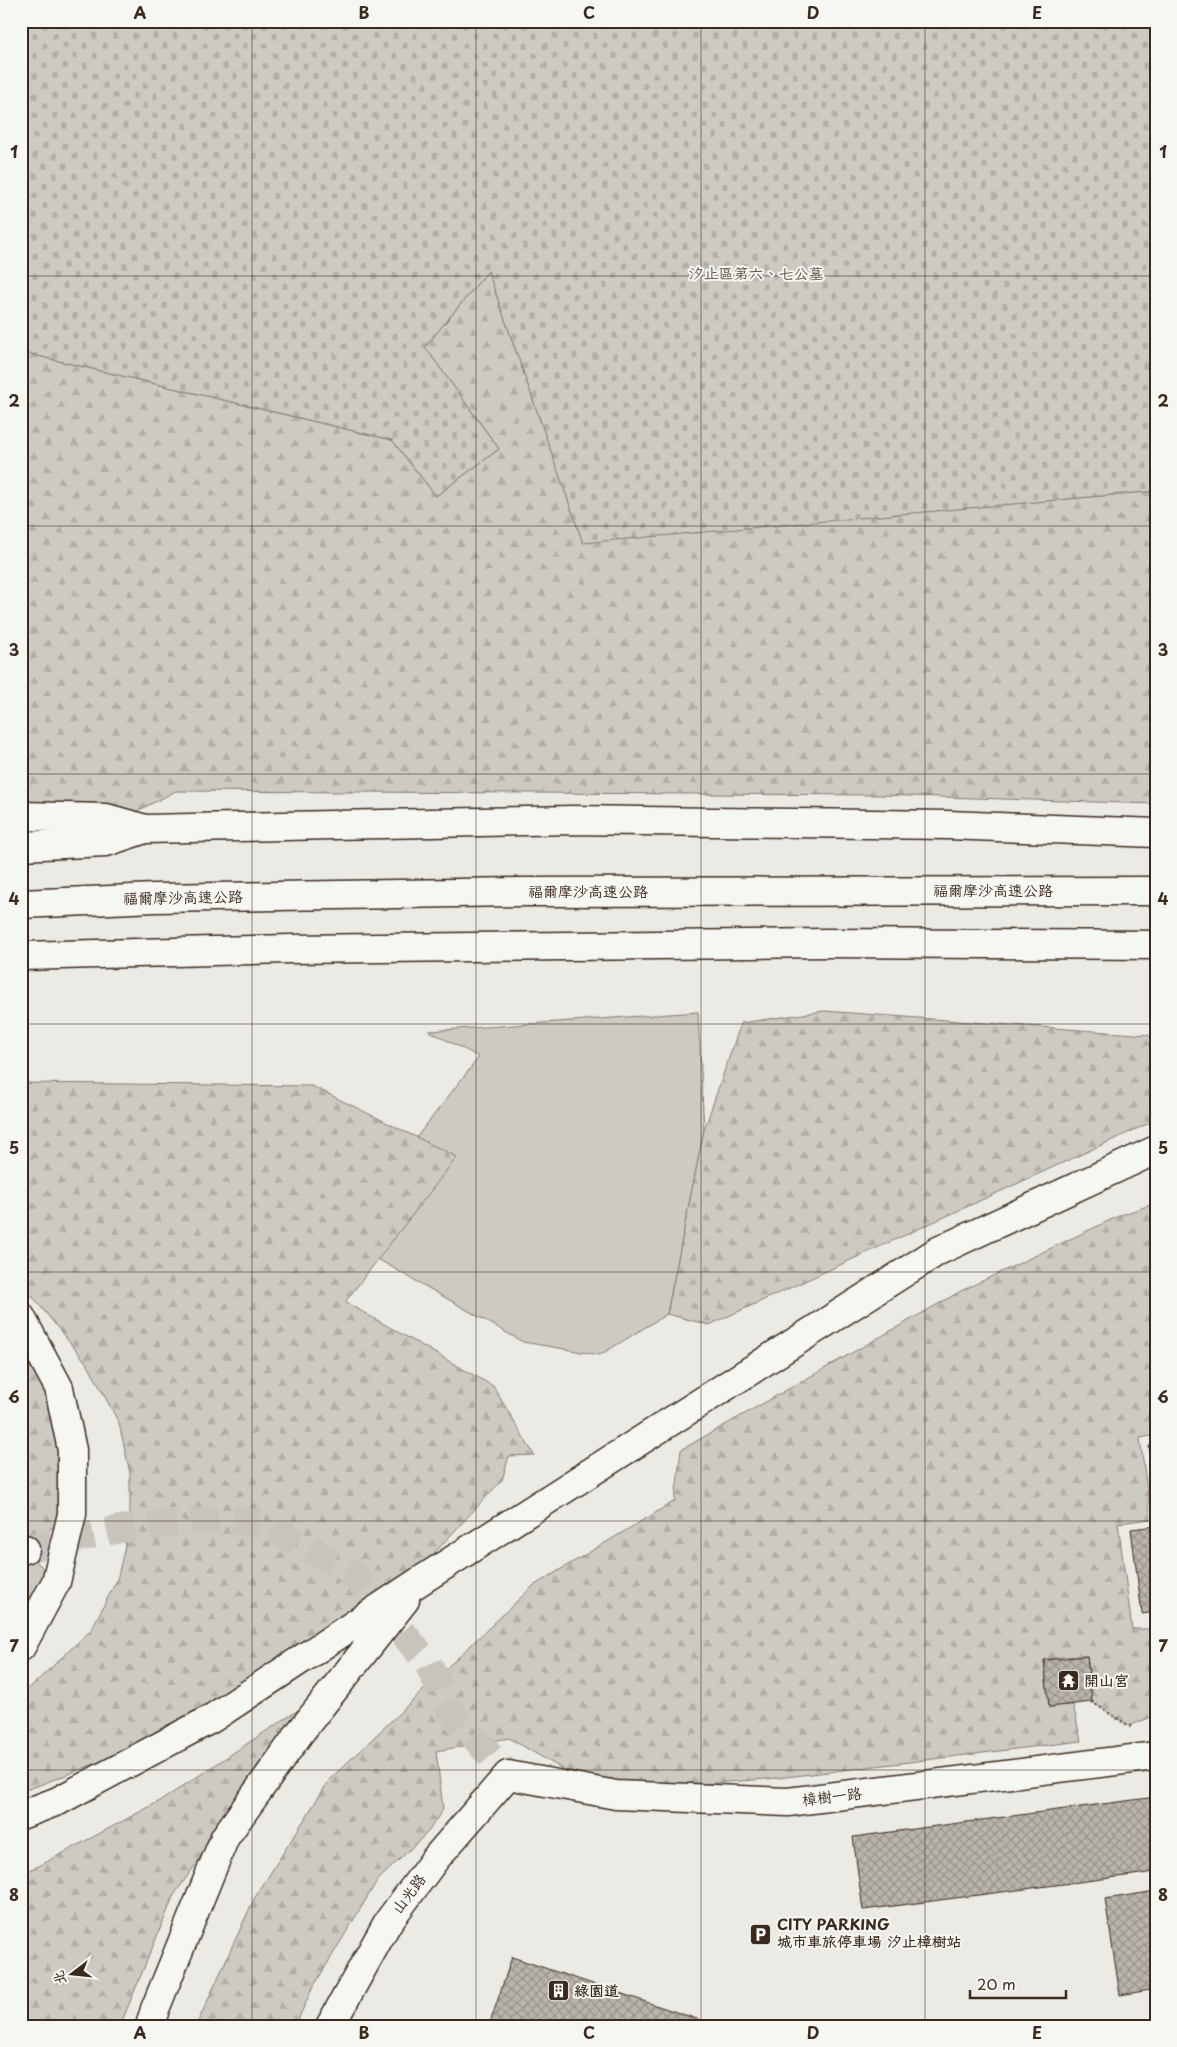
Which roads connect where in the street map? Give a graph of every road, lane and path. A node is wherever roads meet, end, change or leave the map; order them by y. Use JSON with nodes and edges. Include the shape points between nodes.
{"nodes":[{"id":1,"x":21,"y":816,"type":"edge"},
{"id":2,"x":145,"y":829,"type":"junction"},
{"id":3,"x":1156,"y":833,"type":"edge"},
{"id":4,"x":21,"y":846,"type":"edge"},
{"id":5,"x":1156,"y":891,"type":"edge"},
{"id":6,"x":21,"y":904,"type":"edge"},
{"id":7,"x":1156,"y":946,"type":"edge"},
{"id":8,"x":21,"y":956,"type":"edge"},
{"id":9,"x":1156,"y":1150,"type":"edge"},
{"id":10,"x":21,"y":1317,"type":"edge"},
{"id":11,"x":420,"y":1582,"type":"junction"},
{"id":12,"x":21,"y":1647,"type":"edge"},
{"id":13,"x":1092,"y":1702,"type":"dead end"},
{"id":14,"x":1136,"y":1732,"type":"dead end"},
{"id":15,"x":1156,"y":1756,"type":"edge"},
{"id":16,"x":508,"y":1776,"type":"joint"},
{"id":17,"x":21,"y":1814,"type":"edge"},
{"id":18,"x":150,"y":2026,"type":"edge"},
{"id":19,"x":330,"y":2026,"type":"edge"}],
"edges":[{"from":1,"to":2,"type":"main road","via":[[106,818]]},
{"from":2,"to":3,"type":"main road","via":[[572,820],[948,825]]},
{"from":2,"to":4,"type":"main road","via":[[106,842]]},
{"from":5,"to":6,"type":"main road","name":"福爾摩沙高速公路","via":[[523,892],[156,898]]},
{"from":7,"to":8,"type":"main road","via":[[828,943],[291,949]]},
{"from":9,"to":11,"type":"main road","via":[[938,1251]]},
{"from":10,"to":12,"type":"main road","via":[[59,1388],[72,1450],[72,1514],[56,1582]]},
{"from":11,"to":17,"type":"main road","via":[[211,1719],[58,1801]]},
{"from":11,"to":18,"type":"main road","via":[[301,1730],[225,1837]]},
{"from":13,"to":14,"type":"path"},
{"from":15,"to":16,"type":"main road","name":"樟樹一路","via":[[788,1802],[616,1795]]},
{"from":16,"to":19,"type":"main road","name":"山光路","via":[[436,1858],[388,1922]]}]}
